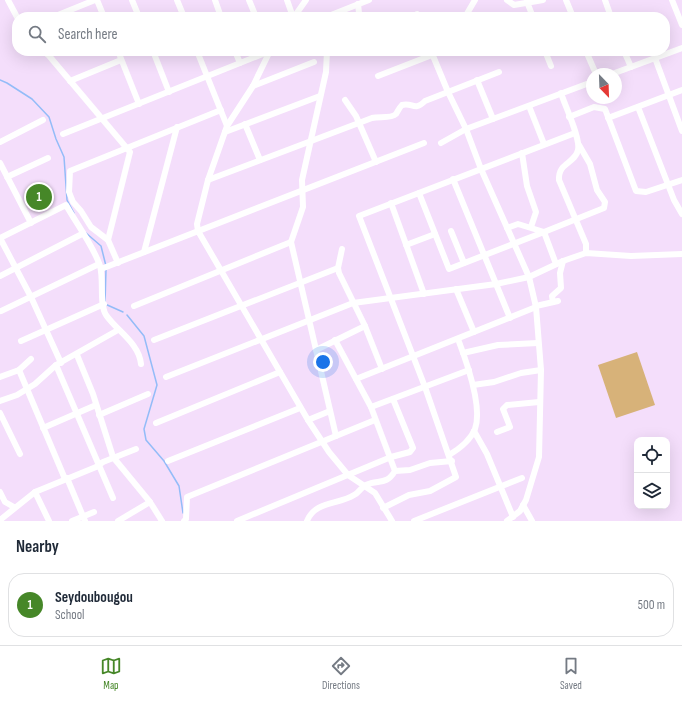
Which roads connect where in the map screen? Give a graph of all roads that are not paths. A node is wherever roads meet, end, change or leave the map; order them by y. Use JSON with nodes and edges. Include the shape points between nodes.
{"nodes":[{"id":1,"x":8,"y":0,"type":"edge"},
{"id":2,"x":96,"y":0,"type":"edge"},
{"id":3,"x":132,"y":0,"type":"edge"},
{"id":4,"x":177,"y":0,"type":"edge"},
{"id":5,"x":215,"y":0,"type":"edge"},
{"id":6,"x":250,"y":0,"type":"edge"},
{"id":7,"x":287,"y":0,"type":"edge"},
{"id":8,"x":306,"y":0,"type":"edge"},
{"id":9,"x":368,"y":0,"type":"edge"},
{"id":10,"x":475,"y":0,"type":"edge"},
{"id":11,"x":507,"y":0,"type":"edge"},
{"id":12,"x":543,"y":0,"type":"edge"},
{"id":13,"x":566,"y":0,"type":"edge"},
{"id":14,"x":605,"y":0,"type":"edge"},
{"id":15,"x":672,"y":0,"type":"edge"},
{"id":16,"x":527,"y":2,"type":"junction"},
{"id":17,"x":358,"y":4,"type":"junction"},
{"id":18,"x":14,"y":12,"type":"edge"},
{"id":19,"x":66,"y":12,"type":"edge"},
{"id":20,"x":102,"y":12,"type":"edge"},
{"id":21,"x":137,"y":12,"type":"edge"},
{"id":22,"x":182,"y":12,"type":"edge"},
{"id":23,"x":219,"y":12,"type":"edge"},
{"id":24,"x":254,"y":12,"type":"edge"},
{"id":25,"x":292,"y":12,"type":"edge"},
{"id":26,"x":298,"y":12,"type":"edge"},
{"id":27,"x":338,"y":12,"type":"edge"},
{"id":28,"x":359,"y":12,"type":"edge"},
{"id":29,"x":468,"y":12,"type":"edge"},
{"id":30,"x":531,"y":12,"type":"edge"},
{"id":31,"x":570,"y":12,"type":"edge"},
{"id":32,"x":609,"y":12,"type":"edge"},
{"id":33,"x":682,"y":25,"type":"edge"},
{"id":34,"x":682,"y":48,"type":"edge"},
{"id":35,"x":670,"y":52,"type":"edge"},
{"id":36,"x":49,"y":56,"type":"edge"},
{"id":37,"x":120,"y":56,"type":"edge"},
{"id":38,"x":155,"y":56,"type":"edge"},
{"id":39,"x":199,"y":56,"type":"edge"},
{"id":40,"x":237,"y":56,"type":"edge"},
{"id":41,"x":258,"y":56,"type":"edge"},
{"id":42,"x":268,"y":56,"type":"edge"},
{"id":43,"x":327,"y":56,"type":"edge"},
{"id":44,"x":425,"y":56,"type":"edge"},
{"id":45,"x":433,"y":56,"type":"edge"},
{"id":46,"x":547,"y":56,"type":"edge"},
{"id":47,"x":588,"y":56,"type":"edge"},
{"id":48,"x":626,"y":56,"type":"edge"},
{"id":49,"x":660,"y":56,"type":"edge"},
{"id":50,"x":655,"y":58,"type":"junction"},
{"id":51,"x":121,"y":60,"type":"junction"},
{"id":52,"x":314,"y":62,"type":"dead end"},
{"id":53,"x":240,"y":63,"type":"junction"},
{"id":54,"x":551,"y":66,"type":"dead end"},
{"id":55,"x":630,"y":67,"type":"junction"},
{"id":56,"x":593,"y":68,"type":"edge"},
{"id":57,"x":622,"y":70,"type":"edge"},
{"id":58,"x":499,"y":72,"type":"dead end"},
{"id":59,"x":208,"y":76,"type":"junction"},
{"id":60,"x":378,"y":76,"type":"dead end"},
{"id":61,"x":477,"y":80,"type":"junction"},
{"id":62,"x":70,"y":81,"type":"junction"},
{"id":63,"x":586,"y":84,"type":"edge"},
{"id":64,"x":253,"y":86,"type":"junction"},
{"id":65,"x":682,"y":90,"type":"edge"},
{"id":66,"x":169,"y":92,"type":"junction"},
{"id":67,"x":448,"y":92,"type":"junction"},
{"id":68,"x":561,"y":93,"type":"junction"},
{"id":69,"x":669,"y":95,"type":"junction"},
{"id":70,"x":320,"y":96,"type":"junction"},
{"id":71,"x":345,"y":100,"type":"dead end"},
{"id":72,"x":139,"y":104,"type":"junction"},
{"id":73,"x":529,"y":106,"type":"junction"},
{"id":74,"x":638,"y":107,"type":"junction"},
{"id":75,"x":221,"y":110,"type":"junction"},
{"id":76,"x":570,"y":117,"type":"junction"},
{"id":77,"x":102,"y":118,"type":"junction"},
{"id":78,"x":608,"y":118,"type":"junction"},
{"id":79,"x":493,"y":119,"type":"junction"},
{"id":80,"x":43,"y":120,"type":"dead end"},
{"id":81,"x":359,"y":123,"type":"junction"},
{"id":82,"x":245,"y":124,"type":"junction"},
{"id":83,"x":177,"y":127,"type":"junction"},
{"id":84,"x":226,"y":129,"type":"junction"},
{"id":85,"x":466,"y":129,"type":"junction"},
{"id":86,"x":682,"y":131,"type":"edge"},
{"id":87,"x":575,"y":133,"type":"junction"},
{"id":88,"x":63,"y":134,"type":"dead end"},
{"id":89,"x":0,"y":142,"type":"edge"},
{"id":90,"x":310,"y":142,"type":"junction"},
{"id":91,"x":424,"y":143,"type":"dead end"},
{"id":92,"x":441,"y":143,"type":"dead end"},
{"id":93,"x":544,"y":144,"type":"junction"},
{"id":94,"x":579,"y":145,"type":"junction"},
{"id":95,"x":126,"y":147,"type":"junction"},
{"id":96,"x":522,"y":153,"type":"junction"},
{"id":97,"x":48,"y":158,"type":"dead end"},
{"id":98,"x":260,"y":160,"type":"junction"},
{"id":99,"x":376,"y":162,"type":"junction"},
{"id":100,"x":0,"y":163,"type":"edge"},
{"id":101,"x":481,"y":169,"type":"junction"},
{"id":102,"x":7,"y":177,"type":"junction"},
{"id":103,"x":208,"y":180,"type":"junction"},
{"id":104,"x":453,"y":180,"type":"junction"},
{"id":105,"x":682,"y":180,"type":"edge"},
{"id":106,"x":669,"y":185,"type":"junction"},
{"id":107,"x":302,"y":191,"type":"junction"},
{"id":108,"x":419,"y":193,"type":"junction"},
{"id":109,"x":391,"y":203,"type":"junction"},
{"id":110,"x":682,"y":214,"type":"edge"},
{"id":111,"x":575,"y":219,"type":"junction"},
{"id":112,"x":31,"y":223,"type":"junction"},
{"id":113,"x":531,"y":226,"type":"junction"},
{"id":114,"x":506,"y":228,"type":"junction"},
{"id":115,"x":198,"y":231,"type":"junction"},
{"id":116,"x":451,"y":231,"type":"dead end"},
{"id":117,"x":544,"y":232,"type":"junction"},
{"id":118,"x":82,"y":234,"type":"junction"},
{"id":119,"x":435,"y":234,"type":"junction"},
{"id":120,"x":0,"y":238,"type":"edge"},
{"id":121,"x":108,"y":240,"type":"junction"},
{"id":122,"x":291,"y":242,"type":"junction"},
{"id":123,"x":406,"y":244,"type":"junction"},
{"id":124,"x":513,"y":244,"type":"junction"},
{"id":125,"x":342,"y":249,"type":"dead end"},
{"id":126,"x":144,"y":252,"type":"junction"},
{"id":127,"x":586,"y":253,"type":"junction"},
{"id":128,"x":682,"y":254,"type":"edge"},
{"id":129,"x":484,"y":255,"type":"junction"},
{"id":130,"x":563,"y":261,"type":"junction"},
{"id":131,"x":464,"y":262,"type":"junction"},
{"id":132,"x":118,"y":263,"type":"junction"},
{"id":133,"x":556,"y":264,"type":"junction"},
{"id":134,"x":100,"y":267,"type":"junction"},
{"id":135,"x":16,"y":268,"type":"junction"},
{"id":136,"x":338,"y":268,"type":"junction"},
{"id":137,"x":221,"y":271,"type":"junction"},
{"id":138,"x":0,"y":276,"type":"edge"},
{"id":139,"x":529,"y":277,"type":"junction"},
{"id":140,"x":300,"y":282,"type":"junction"},
{"id":141,"x":496,"y":284,"type":"junction"},
{"id":142,"x":456,"y":289,"type":"junction"},
{"id":143,"x":424,"y":294,"type":"junction"},
{"id":144,"x":31,"y":297,"type":"junction"},
{"id":145,"x":390,"y":298,"type":"junction"},
{"id":146,"x":354,"y":303,"type":"junction"},
{"id":147,"x":104,"y":304,"type":"junction"},
{"id":148,"x":134,"y":306,"type":"dead end"},
{"id":149,"x":241,"y":306,"type":"junction"},
{"id":150,"x":536,"y":307,"type":"junction"},
{"id":151,"x":1,"y":312,"type":"dead end"},
{"id":152,"x":510,"y":318,"type":"junction"},
{"id":153,"x":309,"y":320,"type":"junction"},
{"id":154,"x":365,"y":326,"type":"junction"},
{"id":155,"x":46,"y":330,"type":"junction"},
{"id":156,"x":118,"y":330,"type":"junction"},
{"id":157,"x":474,"y":332,"type":"junction"},
{"id":158,"x":458,"y":338,"type":"junction"},
{"id":159,"x":154,"y":340,"type":"dead end"},
{"id":160,"x":261,"y":340,"type":"junction"},
{"id":161,"x":335,"y":340,"type":"junction"},
{"id":162,"x":21,"y":341,"type":"dead end"},
{"id":163,"x":538,"y":343,"type":"junction"},
{"id":164,"x":316,"y":350,"type":"junction"},
{"id":165,"x":463,"y":353,"type":"junction"},
{"id":166,"x":77,"y":355,"type":"junction"},
{"id":167,"x":413,"y":357,"type":"junction"},
{"id":168,"x":32,"y":359,"type":"dead end"},
{"id":169,"x":59,"y":364,"type":"junction"},
{"id":170,"x":141,"y":364,"type":"dead end"},
{"id":171,"x":382,"y":369,"type":"junction"},
{"id":172,"x":19,"y":370,"type":"junction"},
{"id":173,"x":469,"y":370,"type":"junction"},
{"id":174,"x":541,"y":370,"type":"junction"},
{"id":175,"x":280,"y":372,"type":"junction"},
{"id":176,"x":0,"y":377,"type":"edge"},
{"id":177,"x":166,"y":377,"type":"dead end"},
{"id":178,"x":356,"y":379,"type":"junction"},
{"id":179,"x":473,"y":385,"type":"junction"},
{"id":180,"x":425,"y":387,"type":"junction"},
{"id":181,"x":27,"y":389,"type":"junction"},
{"id":182,"x":148,"y":394,"type":"dead end"},
{"id":183,"x":393,"y":399,"type":"junction"},
{"id":184,"x":0,"y":401,"type":"edge"},
{"id":185,"x":539,"y":402,"type":"junction"},
{"id":186,"x":96,"y":405,"type":"junction"},
{"id":187,"x":300,"y":408,"type":"junction"},
{"id":188,"x":371,"y":408,"type":"junction"},
{"id":189,"x":330,"y":411,"type":"junction"},
{"id":190,"x":0,"y":413,"type":"edge"},
{"id":191,"x":77,"y":414,"type":"junction"},
{"id":192,"x":99,"y":415,"type":"junction"},
{"id":193,"x":308,"y":420,"type":"junction"},
{"id":194,"x":375,"y":420,"type":"junction"},
{"id":195,"x":156,"y":423,"type":"dead end"},
{"id":196,"x":43,"y":428,"type":"junction"},
{"id":197,"x":474,"y":431,"type":"junction"},
{"id":198,"x":497,"y":432,"type":"dead end"},
{"id":199,"x":336,"y":436,"type":"junction"},
{"id":200,"x":322,"y":442,"type":"junction"},
{"id":201,"x":136,"y":449,"type":"dead end"},
{"id":202,"x":20,"y":454,"type":"dead end"},
{"id":203,"x":450,"y":455,"type":"junction"},
{"id":204,"x":391,"y":457,"type":"junction"},
{"id":205,"x":113,"y":458,"type":"junction"},
{"id":206,"x":168,"y":461,"type":"dead end"},
{"id":207,"x":452,"y":461,"type":"junction"},
{"id":208,"x":99,"y":464,"type":"junction"},
{"id":209,"x":395,"y":471,"type":"junction"},
{"id":210,"x":348,"y":474,"type":"junction"},
{"id":211,"x":522,"y":478,"type":"dead end"},
{"id":212,"x":66,"y":479,"type":"junction"},
{"id":213,"x":364,"y":486,"type":"junction"},
{"id":214,"x":500,"y":487,"type":"junction"},
{"id":215,"x":0,"y":492,"type":"edge"},
{"id":216,"x":35,"y":492,"type":"junction"},
{"id":217,"x":113,"y":498,"type":"dead end"},
{"id":218,"x":150,"y":502,"type":"junction"},
{"id":219,"x":523,"y":506,"type":"junction"},
{"id":220,"x":14,"y":507,"type":"junction"},
{"id":221,"x":383,"y":508,"type":"junction"},
{"id":222,"x":94,"y":512,"type":"dead end"},
{"id":223,"x":512,"y":517,"type":"junction"},
{"id":224,"x":84,"y":519,"type":"edge"},
{"id":225,"x":0,"y":520,"type":"edge"},
{"id":226,"x":188,"y":520,"type":"edge"},
{"id":227,"x":49,"y":521,"type":"edge"},
{"id":228,"x":72,"y":521,"type":"edge"},
{"id":229,"x":118,"y":521,"type":"edge"},
{"id":230,"x":162,"y":521,"type":"edge"},
{"id":231,"x":237,"y":521,"type":"edge"},
{"id":232,"x":307,"y":521,"type":"edge"},
{"id":233,"x":392,"y":521,"type":"edge"},
{"id":234,"x":414,"y":521,"type":"edge"},
{"id":235,"x":507,"y":521,"type":"edge"},
{"id":236,"x":532,"y":521,"type":"edge"}],
"edges":[{"from":1,"to":18,"type":"street"},
{"from":2,"to":19,"type":"street"},
{"from":2,"to":20,"type":"street"},
{"from":3,"to":21,"type":"street"},
{"from":4,"to":22,"type":"street"},
{"from":5,"to":23,"type":"street"},
{"from":6,"to":24,"type":"street"},
{"from":7,"to":25,"type":"street"},
{"from":8,"to":26,"type":"street"},
{"from":9,"to":17,"type":"street"},
{"from":10,"to":29,"type":"street"},
{"from":11,"to":16,"type":"street","via":[[514,4]]},
{"from":12,"to":16,"type":"street"},
{"from":13,"to":31,"type":"street"},
{"from":14,"to":32,"type":"street"},
{"from":15,"to":33,"type":"street"},
{"from":16,"to":30,"type":"street"},
{"from":17,"to":27,"type":"street"},
{"from":17,"to":28,"type":"street"},
{"from":34,"to":35,"type":"street"},
{"from":36,"to":62,"type":"street"},
{"from":37,"to":51,"type":"street"},
{"from":38,"to":66,"type":"street"},
{"from":39,"to":59,"type":"street"},
{"from":40,"to":53,"type":"street"},
{"from":41,"to":53,"type":"street"},
{"from":42,"to":64,"type":"street"},
{"from":43,"to":70,"type":"street"},
{"from":44,"to":60,"type":"street"},
{"from":45,"to":67,"type":"street"},
{"from":46,"to":54,"type":"street"},
{"from":47,"to":56,"type":"street"},
{"from":48,"to":55,"type":"street"},
{"from":49,"to":50,"type":"street"},
{"from":50,"to":55,"type":"street"},
{"from":50,"to":69,"type":"street"},
{"from":51,"to":62,"type":"street"},
{"from":51,"to":72,"type":"street"},
{"from":52,"to":64,"type":"street"},
{"from":53,"to":59,"type":"street"},
{"from":55,"to":57,"type":"street"},
{"from":58,"to":61,"type":"street"},
{"from":59,"to":66,"type":"street"},
{"from":59,"to":75,"type":"street"},
{"from":61,"to":67,"type":"street"},
{"from":61,"to":79,"type":"street"},
{"from":62,"to":77,"type":"street"},
{"from":63,"to":68,"type":"street"},
{"from":64,"to":84,"type":"street"},
{"from":65,"to":69,"type":"street"},
{"from":66,"to":72,"type":"street"},
{"from":67,"to":81,"type":"street","via":[[425,101],[420,106],[402,105],[390,117],[380,116]]},
{"from":67,"to":85,"type":"street"},
{"from":68,"to":73,"type":"street"},
{"from":68,"to":76,"type":"street"},
{"from":69,"to":74,"type":"street"},
{"from":69,"to":86,"type":"street"},
{"from":70,"to":82,"type":"street"},
{"from":70,"to":90,"type":"street"},
{"from":71,"to":81,"type":"street"},
{"from":72,"to":77,"type":"street"},
{"from":73,"to":79,"type":"street"},
{"from":73,"to":93,"type":"street"},
{"from":74,"to":78,"type":"street"},
{"from":74,"to":106,"type":"street"},
{"from":75,"to":83,"type":"street"},
{"from":75,"to":84,"type":"street"},
{"from":76,"to":78,"type":"street","via":[[598,107],[605,109]]},
{"from":76,"to":87,"type":"street"},
{"from":77,"to":88,"type":"street"},
{"from":77,"to":95,"type":"street"},
{"from":78,"to":106,"type":"street","via":[[636,191],[646,192]]},
{"from":79,"to":85,"type":"street"},
{"from":80,"to":89,"type":"street"},
{"from":81,"to":90,"type":"street"},
{"from":81,"to":99,"type":"street"},
{"from":82,"to":84,"type":"street"},
{"from":82,"to":98,"type":"street"},
{"from":83,"to":95,"type":"street"},
{"from":83,"to":126,"type":"street"},
{"from":84,"to":103,"type":"street"},
{"from":85,"to":92,"type":"street"},
{"from":85,"to":101,"type":"street"},
{"from":87,"to":93,"type":"street"},
{"from":87,"to":94,"type":"street"},
{"from":90,"to":98,"type":"street"},
{"from":90,"to":107,"type":"street"},
{"from":91,"to":99,"type":"street"},
{"from":93,"to":96,"type":"street"},
{"from":94,"to":111,"type":"street","via":[[575,156],[562,167],[559,174]]},
{"from":94,"to":111,"type":"street","via":[[590,164],[597,190],[605,204],[604,208]]},
{"from":95,"to":121,"type":"street","via":[[130,152]]},
{"from":95,"to":121,"type":"street","via":[[74,168],[68,178],[73,202],[91,228]]},
{"from":96,"to":101,"type":"street"},
{"from":96,"to":113,"type":"street","via":[[527,186],[536,212]]},
{"from":97,"to":102,"type":"street"},
{"from":98,"to":103,"type":"street"},
{"from":99,"to":107,"type":"street"},
{"from":100,"to":102,"type":"street"},
{"from":101,"to":104,"type":"street"},
{"from":101,"to":114,"type":"street"},
{"from":102,"to":112,"type":"street"},
{"from":103,"to":115,"type":"street","via":[[197,224]]},
{"from":104,"to":108,"type":"street"},
{"from":104,"to":129,"type":"street"},
{"from":105,"to":106,"type":"street"},
{"from":106,"to":110,"type":"street"},
{"from":107,"to":115,"type":"street"},
{"from":107,"to":122,"type":"street","via":[[303,207]]},
{"from":108,"to":109,"type":"street"},
{"from":108,"to":119,"type":"street"},
{"from":109,"to":123,"type":"street"},
{"from":109,"to":145,"type":"street","via":[[359,216]]},
{"from":111,"to":117,"type":"street"},
{"from":111,"to":127,"type":"street","via":[[586,244]]},
{"from":112,"to":118,"type":"street","via":[[66,205]]},
{"from":112,"to":120,"type":"street"},
{"from":113,"to":114,"type":"street","via":[[518,224]]},
{"from":113,"to":117,"type":"street"},
{"from":114,"to":124,"type":"street"},
{"from":115,"to":126,"type":"street"},
{"from":115,"to":137,"type":"street"},
{"from":116,"to":131,"type":"street"},
{"from":117,"to":124,"type":"street"},
{"from":117,"to":133,"type":"street"},
{"from":118,"to":134,"type":"street"},
{"from":118,"to":135,"type":"street"},
{"from":119,"to":123,"type":"street"},
{"from":119,"to":131,"type":"street","via":[[449,269]]},
{"from":120,"to":135,"type":"street"},
{"from":121,"to":132,"type":"street"},
{"from":122,"to":137,"type":"street"},
{"from":122,"to":140,"type":"street"},
{"from":123,"to":143,"type":"street"},
{"from":124,"to":129,"type":"street"},
{"from":124,"to":139,"type":"street"},
{"from":125,"to":136,"type":"street"},
{"from":126,"to":132,"type":"street"},
{"from":127,"to":128,"type":"street","via":[[631,256]]},
{"from":127,"to":130,"type":"street"},
{"from":129,"to":131,"type":"street"},
{"from":129,"to":141,"type":"street"},
{"from":130,"to":133,"type":"street"},
{"from":130,"to":150,"type":"street","via":[[560,273],[561,288],[552,296],[556,301]]},
{"from":132,"to":134,"type":"street"},
{"from":133,"to":139,"type":"street"},
{"from":134,"to":144,"type":"street"},
{"from":134,"to":147,"type":"street"},
{"from":135,"to":138,"type":"street"},
{"from":135,"to":144,"type":"street"},
{"from":136,"to":140,"type":"street"},
{"from":136,"to":146,"type":"street"},
{"from":137,"to":148,"type":"street"},
{"from":137,"to":149,"type":"street"},
{"from":139,"to":141,"type":"street"},
{"from":139,"to":150,"type":"street"},
{"from":140,"to":149,"type":"street"},
{"from":140,"to":153,"type":"street"},
{"from":141,"to":142,"type":"street"},
{"from":141,"to":152,"type":"street"},
{"from":142,"to":143,"type":"street"},
{"from":142,"to":157,"type":"street"},
{"from":143,"to":145,"type":"street"},
{"from":144,"to":151,"type":"street"},
{"from":144,"to":155,"type":"street"},
{"from":145,"to":146,"type":"street"},
{"from":145,"to":167,"type":"street"},
{"from":146,"to":153,"type":"street"},
{"from":146,"to":154,"type":"street"},
{"from":147,"to":155,"type":"street"},
{"from":147,"to":156,"type":"street","via":[[105,313]]},
{"from":149,"to":159,"type":"street"},
{"from":149,"to":160,"type":"street"},
{"from":150,"to":152,"type":"street"},
{"from":150,"to":163,"type":"street"},
{"from":152,"to":157,"type":"street"},
{"from":153,"to":160,"type":"street"},
{"from":153,"to":164,"type":"street"},
{"from":154,"to":161,"type":"street"},
{"from":154,"to":171,"type":"street"},
{"from":155,"to":162,"type":"street"},
{"from":155,"to":169,"type":"street"},
{"from":156,"to":166,"type":"street"},
{"from":156,"to":170,"type":"street","via":[[135,347]]},
{"from":157,"to":158,"type":"street"},
{"from":158,"to":165,"type":"street"},
{"from":158,"to":167,"type":"street"},
{"from":160,"to":175,"type":"street"},
{"from":160,"to":177,"type":"street"},
{"from":161,"to":164,"type":"street"},
{"from":161,"to":178,"type":"street"},
{"from":163,"to":165,"type":"street","via":[[498,345]]},
{"from":163,"to":174,"type":"street"},
{"from":164,"to":189,"type":"street"},
{"from":165,"to":173,"type":"street"},
{"from":166,"to":169,"type":"street"},
{"from":166,"to":186,"type":"street"},
{"from":167,"to":171,"type":"street"},
{"from":167,"to":180,"type":"street"},
{"from":168,"to":172,"type":"street"},
{"from":169,"to":181,"type":"street"},
{"from":169,"to":191,"type":"street"},
{"from":171,"to":178,"type":"street"},
{"from":172,"to":176,"type":"street"},
{"from":172,"to":181,"type":"street"},
{"from":173,"to":179,"type":"street"},
{"from":173,"to":180,"type":"street"},
{"from":174,"to":179,"type":"street"},
{"from":174,"to":185,"type":"street"},
{"from":175,"to":187,"type":"street"},
{"from":175,"to":195,"type":"street"},
{"from":178,"to":188,"type":"street"},
{"from":179,"to":197,"type":"street","via":[[476,423]]},
{"from":180,"to":183,"type":"street"},
{"from":180,"to":203,"type":"street"},
{"from":181,"to":184,"type":"street"},
{"from":181,"to":196,"type":"street"},
{"from":182,"to":192,"type":"street"},
{"from":183,"to":188,"type":"street"},
{"from":183,"to":204,"type":"street","via":[[413,448],[410,452]]},
{"from":185,"to":198,"type":"street","via":[[507,405],[503,409],[510,426]]},
{"from":185,"to":219,"type":"street","via":[[539,457]]},
{"from":186,"to":191,"type":"street"},
{"from":186,"to":192,"type":"street"},
{"from":187,"to":193,"type":"street"},
{"from":187,"to":206,"type":"street"},
{"from":188,"to":194,"type":"street"},
{"from":189,"to":193,"type":"street"},
{"from":189,"to":199,"type":"street"},
{"from":190,"to":202,"type":"street"},
{"from":191,"to":196,"type":"street"},
{"from":191,"to":208,"type":"street"},
{"from":192,"to":205,"type":"street"},
{"from":193,"to":200,"type":"street"},
{"from":194,"to":199,"type":"street"},
{"from":194,"to":204,"type":"street"},
{"from":196,"to":212,"type":"street"},
{"from":197,"to":203,"type":"street","via":[[462,446]]},
{"from":197,"to":214,"type":"street","via":[[487,454]]},
{"from":199,"to":200,"type":"street"},
{"from":200,"to":210,"type":"street"},
{"from":200,"to":226,"type":"street","via":[[187,497]]},
{"from":201,"to":205,"type":"street"},
{"from":203,"to":207,"type":"street"},
{"from":204,"to":209,"type":"street"},
{"from":204,"to":210,"type":"street"},
{"from":205,"to":208,"type":"street"},
{"from":205,"to":218,"type":"street"},
{"from":207,"to":209,"type":"street"},
{"from":207,"to":221,"type":"street","via":[[456,477],[430,491],[409,495]]},
{"from":208,"to":212,"type":"street"},
{"from":208,"to":217,"type":"street"},
{"from":209,"to":213,"type":"street","via":[[387,480]]},
{"from":210,"to":213,"type":"street"},
{"from":210,"to":231,"type":"street"},
{"from":211,"to":214,"type":"street"},
{"from":212,"to":216,"type":"street"},
{"from":212,"to":224,"type":"street"},
{"from":213,"to":221,"type":"street","via":[[375,493]]},
{"from":213,"to":232,"type":"street","via":[[353,496],[312,511]]},
{"from":214,"to":223,"type":"street"},
{"from":214,"to":234,"type":"street"},
{"from":215,"to":220,"type":"street","via":[[6,502]]},
{"from":216,"to":220,"type":"street"},
{"from":216,"to":227,"type":"street"},
{"from":218,"to":229,"type":"street"},
{"from":218,"to":230,"type":"street"},
{"from":219,"to":223,"type":"street"},
{"from":219,"to":236,"type":"street"},
{"from":220,"to":225,"type":"street"},
{"from":221,"to":233,"type":"street"},
{"from":222,"to":224,"type":"street"},
{"from":223,"to":235,"type":"street"},
{"from":224,"to":228,"type":"street"}]}
